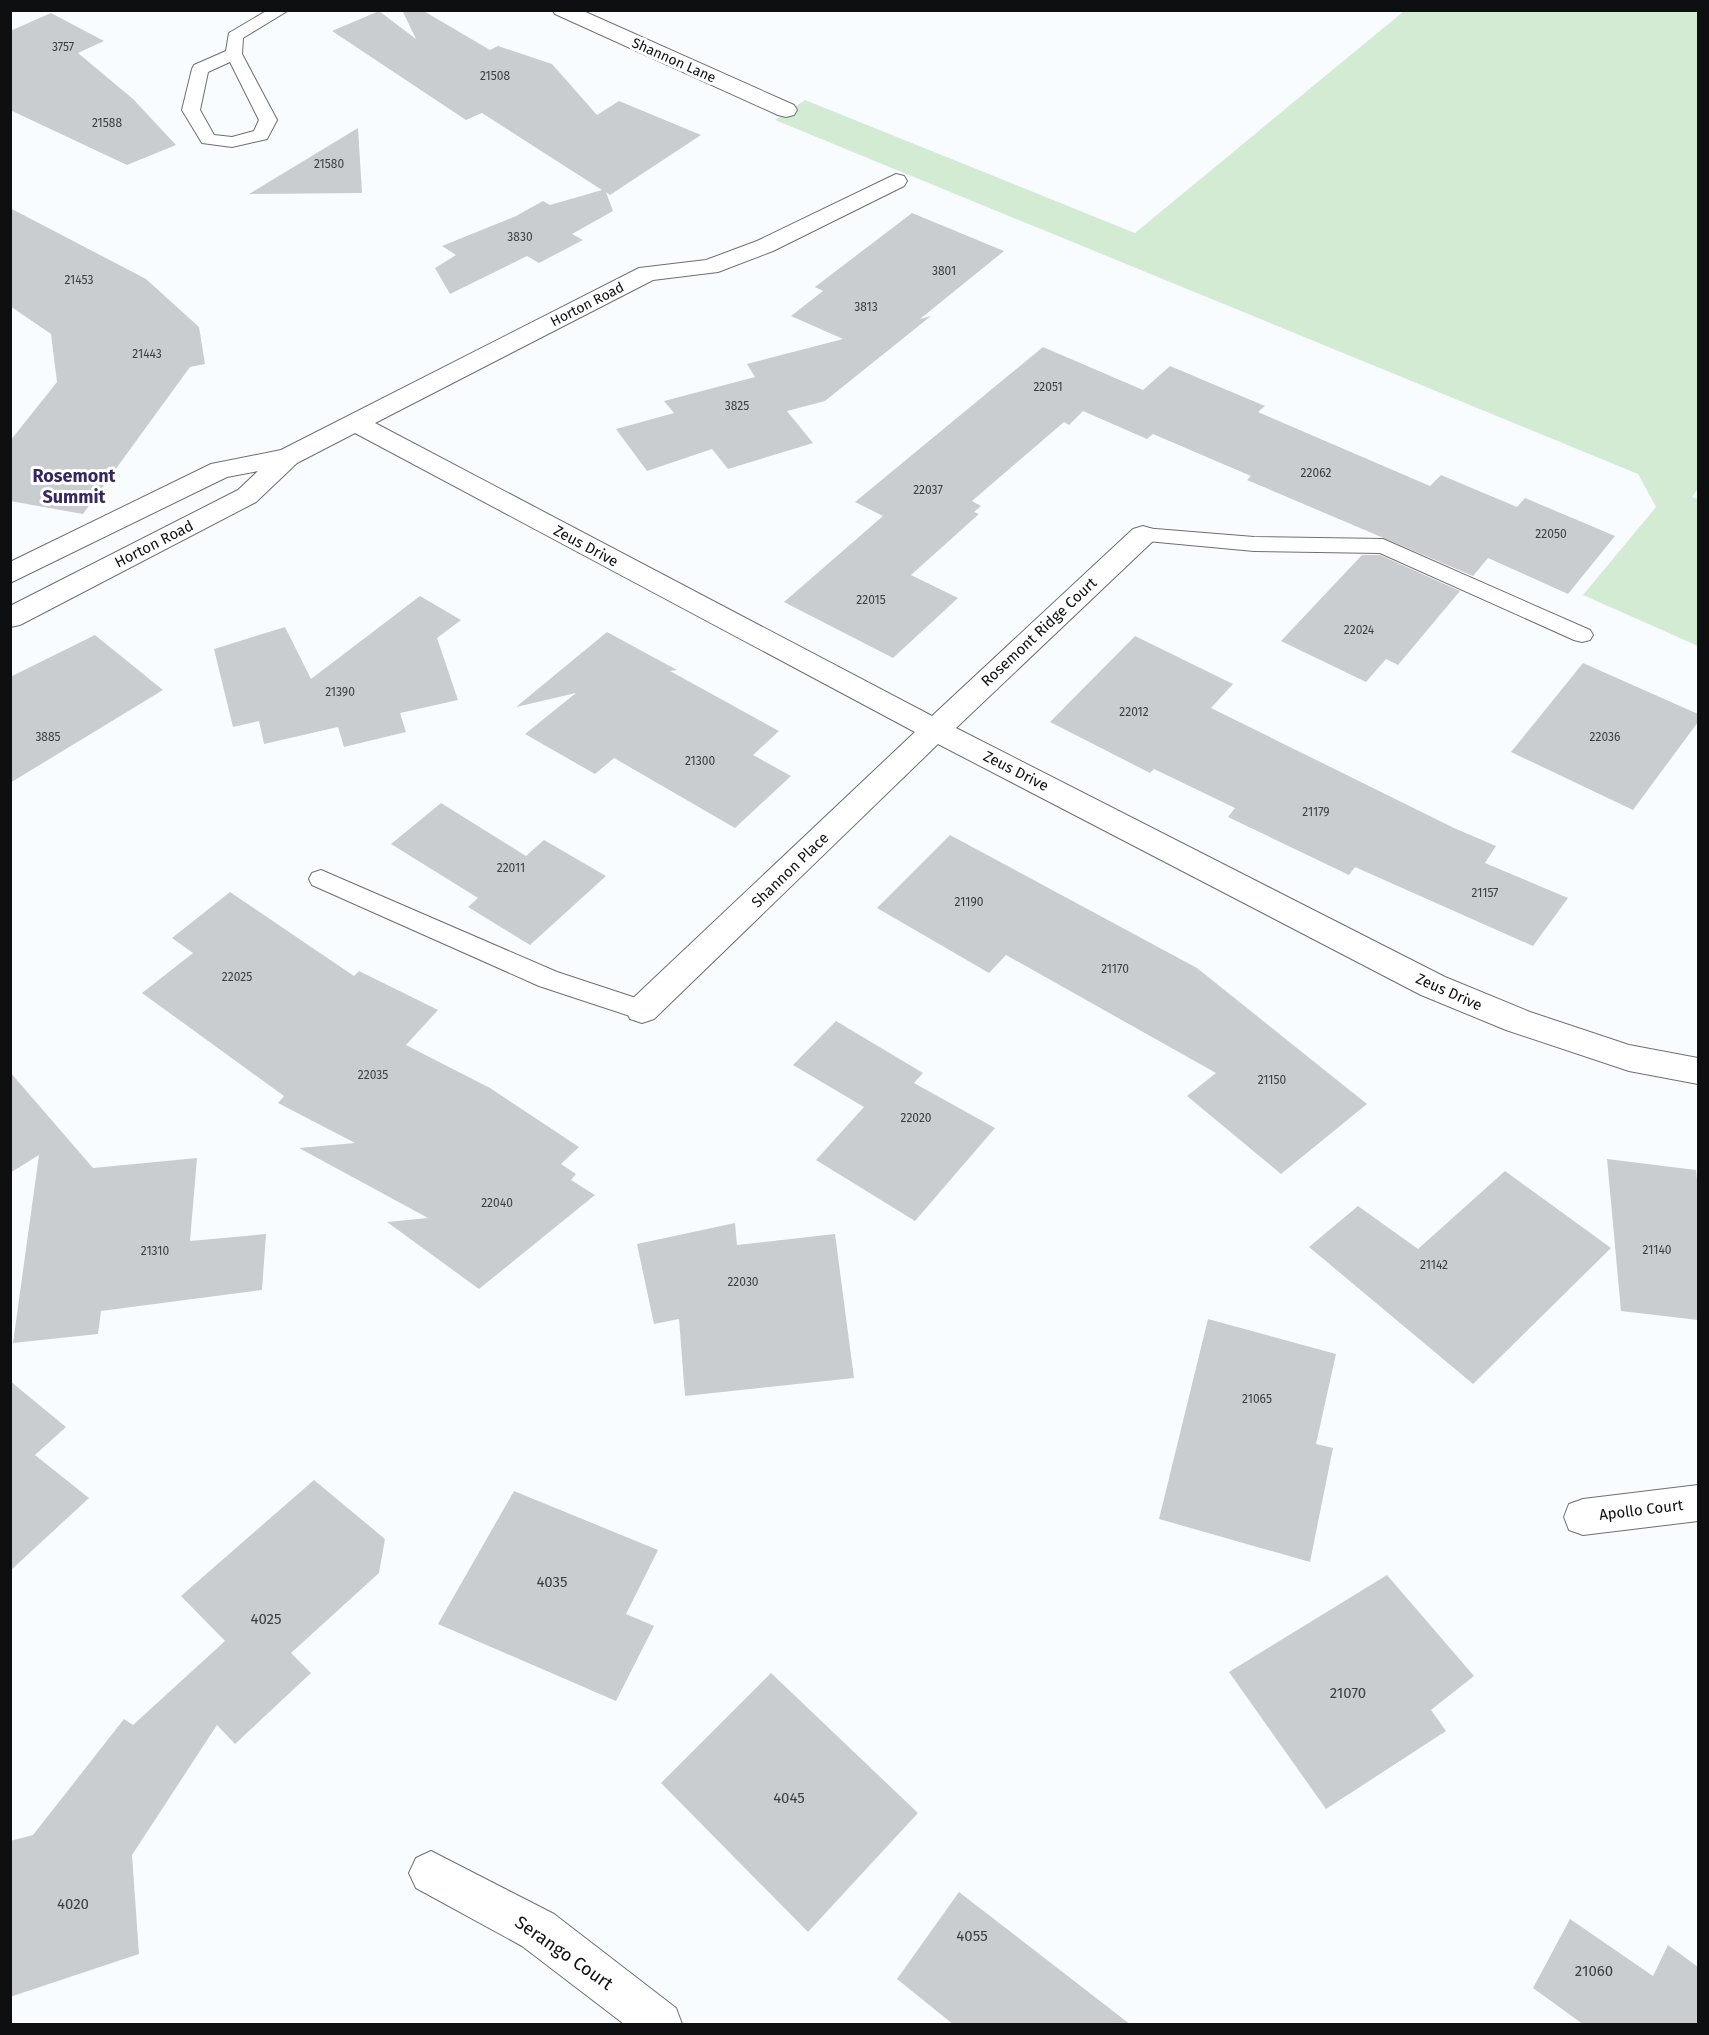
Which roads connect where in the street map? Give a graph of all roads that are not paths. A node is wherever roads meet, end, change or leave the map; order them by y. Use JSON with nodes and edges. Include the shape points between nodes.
{"nodes":[{"id":1,"x":281,"y":10,"type":"edge"},
{"id":2,"x":562,"y":10,"type":"edge"},
{"id":3,"x":234,"y":54,"type":"junction"},
{"id":4,"x":786,"y":110,"type":"dead end"},
{"id":5,"x":896,"y":182,"type":"dead end"},
{"id":6,"x":355,"y":422,"type":"junction"},
{"id":7,"x":288,"y":457,"type":"junction"},
{"id":8,"x":1143,"y":535,"type":"joint"},
{"id":9,"x":10,"y":574,"type":"edge"},
{"id":10,"x":10,"y":618,"type":"edge"},
{"id":11,"x":1582,"y":635,"type":"dead end"},
{"id":12,"x":936,"y":730,"type":"junction"},
{"id":13,"x":321,"y":879,"type":"dead end"},
{"id":14,"x":642,"y":1010,"type":"joint"},
{"id":15,"x":1698,"y":1071,"type":"edge"},
{"id":16,"x":1698,"y":1503,"type":"edge"},
{"id":17,"x":1583,"y":1517,"type":"dead end"},
{"id":18,"x":431,"y":1872,"type":"dead end"},
{"id":19,"x":660,"y":2025,"type":"edge"}],
"edges":[{"from":1,"to":3,"type":"lane","via":[[235,36]]},
{"from":2,"to":4,"type":"street","name":"Shannon Lane"},
{"from":3,"to":3,"type":"lane","via":[[268,120],[261,135],[232,142],[208,139],[191,110],[200,69]]},
{"from":5,"to":6,"type":"street","name":"Horton Road","via":[[765,246],[710,267],[648,273]]},
{"from":6,"to":7,"type":"street","name":"Horton Road"},
{"from":6,"to":12,"type":"street","name":"Zeus Drive"},
{"from":7,"to":9,"type":"street","name":"Horton Road","via":[[220,470]]},
{"from":7,"to":10,"type":"street","name":"Horton Road","via":[[247,496]]},
{"from":8,"to":11,"type":"lane","via":[[1254,544],[1383,546]]},
{"from":8,"to":12,"type":"street","name":"Rosemont Ridge Court"},
{"from":12,"to":14,"type":"street","name":"Shannon Place"},
{"from":12,"to":15,"type":"street","name":"Zeus Drive","via":[[1433,986],[1518,1021],[1629,1058]]},
{"from":13,"to":14,"type":"lane","via":[[548,979]]},
{"from":16,"to":17,"type":"street","name":"Apollo Court"},
{"from":18,"to":19,"type":"street","name":"Serango Court","via":[[538,1930]]}]}
